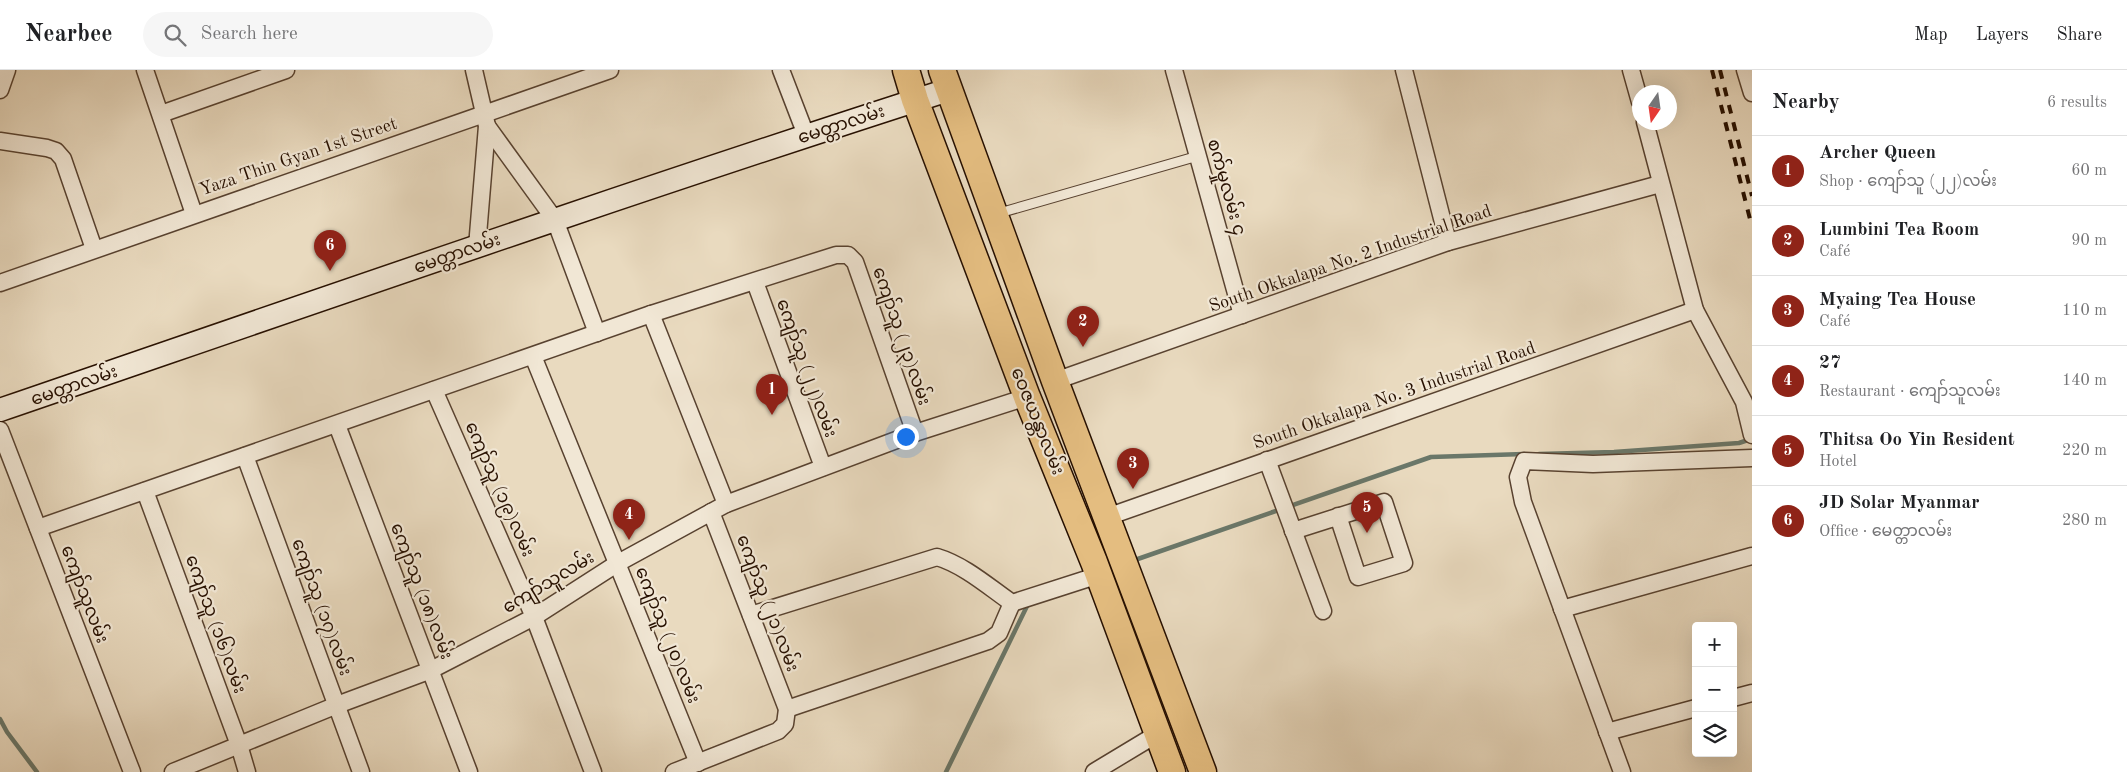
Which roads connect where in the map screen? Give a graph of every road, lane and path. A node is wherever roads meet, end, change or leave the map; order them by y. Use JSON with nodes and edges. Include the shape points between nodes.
{"nodes":[{"id":1,"x":145,"y":70,"type":"edge"},
{"id":2,"x":286,"y":70,"type":"edge"},
{"id":3,"x":474,"y":70,"type":"edge"},
{"id":4,"x":610,"y":70,"type":"edge"},
{"id":5,"x":781,"y":70,"type":"edge"},
{"id":6,"x":906,"y":70,"type":"edge"},
{"id":7,"x":1174,"y":70,"type":"edge"},
{"id":8,"x":1404,"y":70,"type":"edge"},
{"id":9,"x":1631,"y":70,"type":"edge"},
{"id":10,"x":1745,"y":70,"type":"edge"},
{"id":11,"x":945,"y":80,"type":"edge"},
{"id":12,"x":1635,"y":85,"type":"edge"},
{"id":13,"x":1752,"y":93,"type":"edge"},
{"id":14,"x":915,"y":100,"type":"junction"},
{"id":15,"x":161,"y":114,"type":"junction"},
{"id":16,"x":486,"y":119,"type":"junction"},
{"id":17,"x":1647,"y":130,"type":"edge"},
{"id":18,"x":806,"y":135,"type":"junction"},
{"id":19,"x":0,"y":142,"type":"edge"},
{"id":20,"x":1198,"y":156,"type":"junction"},
{"id":21,"x":1660,"y":184,"type":"junction"},
{"id":22,"x":194,"y":214,"type":"junction"},
{"id":23,"x":994,"y":214,"type":"junction"},
{"id":24,"x":555,"y":220,"type":"junction"},
{"id":25,"x":1448,"y":242,"type":"junction"},
{"id":26,"x":477,"y":246,"type":"junction"},
{"id":27,"x":94,"y":249,"type":"junction"},
{"id":28,"x":755,"y":282,"type":"junction"},
{"id":29,"x":0,"y":283,"type":"edge"},
{"id":30,"x":1695,"y":310,"type":"junction"},
{"id":31,"x":651,"y":314,"type":"junction"},
{"id":32,"x":1242,"y":315,"type":"junction"},
{"id":33,"x":597,"y":333,"type":"junction"},
{"id":34,"x":533,"y":356,"type":"junction"},
{"id":35,"x":1055,"y":381,"type":"junction"},
{"id":36,"x":434,"y":390,"type":"junction"},
{"id":37,"x":1027,"y":397,"type":"junction"},
{"id":38,"x":0,"y":410,"type":"edge"},
{"id":39,"x":337,"y":424,"type":"junction"},
{"id":40,"x":0,"y":430,"type":"edge"},
{"id":41,"x":915,"y":433,"type":"junction"},
{"id":42,"x":1752,"y":434,"type":"edge"},
{"id":43,"x":245,"y":456,"type":"junction"},
{"id":44,"x":1752,"y":458,"type":"edge"},
{"id":45,"x":1267,"y":460,"type":"junction"},
{"id":46,"x":823,"y":467,"type":"junction"},
{"id":47,"x":145,"y":491,"type":"junction"},
{"id":48,"x":719,"y":508,"type":"junction"},
{"id":49,"x":1338,"y":516,"type":"junction"},
{"id":50,"x":1107,"y":517,"type":"junction"},
{"id":51,"x":38,"y":528,"type":"junction"},
{"id":52,"x":1293,"y":530,"type":"junction"},
{"id":53,"x":1752,"y":556,"type":"edge"},
{"id":54,"x":618,"y":563,"type":"junction"},
{"id":55,"x":1099,"y":575,"type":"junction"},
{"id":56,"x":1012,"y":603,"type":"junction"},
{"id":57,"x":1562,"y":609,"type":"junction"},
{"id":58,"x":1324,"y":611,"type":"dead end"},
{"id":59,"x":751,"y":614,"type":"junction"},
{"id":60,"x":534,"y":617,"type":"junction"},
{"id":61,"x":430,"y":670,"type":"junction"},
{"id":62,"x":1166,"y":673,"type":"junction"},
{"id":63,"x":1138,"y":682,"type":"junction"},
{"id":64,"x":1752,"y":693,"type":"edge"},
{"id":65,"x":1737,"y":697,"type":"edge"},
{"id":66,"x":337,"y":705,"type":"junction"},
{"id":67,"x":787,"y":709,"type":"junction"},
{"id":68,"x":1692,"y":709,"type":"edge"},
{"id":69,"x":1608,"y":732,"type":"junction"},
{"id":70,"x":1158,"y":734,"type":"junction"},
{"id":71,"x":239,"y":745,"type":"junction"},
{"id":72,"x":698,"y":763,"type":"junction"},
{"id":73,"x":132,"y":772,"type":"edge"},
{"id":74,"x":173,"y":772,"type":"edge"},
{"id":75,"x":247,"y":772,"type":"edge"},
{"id":76,"x":361,"y":772,"type":"edge"},
{"id":77,"x":469,"y":772,"type":"edge"},
{"id":78,"x":593,"y":772,"type":"edge"},
{"id":79,"x":674,"y":772,"type":"edge"},
{"id":80,"x":1094,"y":772,"type":"edge"},
{"id":81,"x":1172,"y":772,"type":"edge"},
{"id":82,"x":1204,"y":772,"type":"edge"},
{"id":83,"x":1622,"y":772,"type":"edge"}],
"edges":[{"from":1,"to":15,"type":"street"},
{"from":2,"to":15,"type":"street"},
{"from":3,"to":16,"type":"street"},
{"from":4,"to":16,"type":"street","name":"Yaza Thin Gyan 1st Street"},
{"from":5,"to":18,"type":"street"},
{"from":6,"to":14,"type":"main road","name":"ဝေဇယန္တာလမ်း"},
{"from":7,"to":20,"type":"street","name":"စက်မှုလမ်း ၄"},
{"from":8,"to":25,"type":"street"},
{"from":9,"to":12,"type":"street"},
{"from":10,"to":13,"type":"street"},
{"from":11,"to":14,"type":"main road","name":"မေတ္တာလမ်း"},
{"from":11,"to":23,"type":"main road","name":"ဝေဇယန္တာလမ်း"},
{"from":14,"to":18,"type":"main road","name":"မေတ္တာလမ်း"},
{"from":14,"to":37,"type":"main road","name":"ဝေဇယန္တာလမ်း"},
{"from":15,"to":22,"type":"street"},
{"from":16,"to":22,"type":"street","name":"Yaza Thin Gyan 1st Street"},
{"from":16,"to":24,"type":"street"},
{"from":16,"to":26,"type":"street"},
{"from":17,"to":21,"type":"street"},
{"from":18,"to":24,"type":"main road","name":"မေတ္တာလမ်း"},
{"from":19,"to":27,"type":"street","via":[[46,148],[60,155]]},
{"from":20,"to":23,"type":"lane"},
{"from":20,"to":32,"type":"street","name":"စက်မှုလမ်း ၄"},
{"from":21,"to":25,"type":"street","name":"South Okkalapa No. 2 Industrial Road"},
{"from":21,"to":30,"type":"street"},
{"from":22,"to":27,"type":"street","name":"Yaza Thin Gyan 1st Street"},
{"from":23,"to":35,"type":"main road","name":"ဝေဇယန္တာလမ်း"},
{"from":24,"to":26,"type":"main road","name":"မေတ္တာလမ်း"},
{"from":24,"to":33,"type":"street"},
{"from":25,"to":32,"type":"street","name":"South Okkalapa No. 2 Industrial Road"},
{"from":26,"to":38,"type":"main road","name":"မေတ္တာလမ်း"},
{"from":27,"to":29,"type":"street","name":"Yaza Thin Gyan 1st Street"},
{"from":28,"to":31,"type":"street"},
{"from":28,"to":41,"type":"street","name":"ကျော်သူ (၂၃)လမ်း","via":[[836,255],[848,255],[855,262]]},
{"from":28,"to":46,"type":"street","name":"ကျော်သူ (၂၂)လမ်း"},
{"from":30,"to":42,"type":"street","via":[[1744,402]]},
{"from":30,"to":45,"type":"street","name":"South Okkalapa No. 3 Industrial Road"},
{"from":31,"to":33,"type":"street"},
{"from":31,"to":48,"type":"street","name":"ကျော်သူ (၂၁)လမ်း"},
{"from":32,"to":35,"type":"street","name":"South Okkalapa No. 2 Industrial Road"},
{"from":33,"to":34,"type":"street"},
{"from":34,"to":36,"type":"street"},
{"from":34,"to":54,"type":"street","name":"ကျော်သူ (၂၀)လမ်း"},
{"from":35,"to":50,"type":"main road","name":"ဝေဇယန္တာလမ်း"},
{"from":36,"to":39,"type":"street"},
{"from":36,"to":60,"type":"street","name":"ကျော်သူ (၁၉)လမ်း"},
{"from":37,"to":41,"type":"street","name":"ကျော်သူလမ်း"},
{"from":37,"to":55,"type":"main road","name":"ဝေဇယန္တာလမ်း"},
{"from":39,"to":43,"type":"street"},
{"from":39,"to":61,"type":"street","name":"ကျော်သူ (၁၈)လမ်း"},
{"from":40,"to":51,"type":"street","name":"ကျော်သူလမ်း"},
{"from":41,"to":46,"type":"street","name":"ကျော်သူလမ်း"},
{"from":43,"to":47,"type":"street"},
{"from":43,"to":66,"type":"street","name":"ကျော်သူ (၁၇)လမ်း"},
{"from":44,"to":57,"type":"street","via":[[1593,464],[1524,461],[1518,477],[1523,502]]},
{"from":45,"to":50,"type":"street","name":"South Okkalapa No. 3 Industrial Road"},
{"from":45,"to":52,"type":"street"},
{"from":46,"to":48,"type":"street","name":"ကျော်သူလမ်း"},
{"from":47,"to":51,"type":"street"},
{"from":47,"to":71,"type":"street","name":"ကျော်သူ (၁၆)လမ်း"},
{"from":48,"to":54,"type":"street","name":"ကျော်သူလမ်း"},
{"from":48,"to":59,"type":"street","name":"ကျော်သူ (၂၁)လမ်း"},
{"from":49,"to":49,"type":"street","via":[[1384,502],[1404,563],[1358,577]]},
{"from":49,"to":52,"type":"street"},
{"from":50,"to":62,"type":"main road","name":"ဝေဇယန္တာလမ်း"},
{"from":51,"to":73,"type":"street","name":"ကျော်သူလမ်း"},
{"from":52,"to":58,"type":"street"},
{"from":53,"to":57,"type":"street"},
{"from":54,"to":60,"type":"street","name":"ကျော်သူလမ်း"},
{"from":54,"to":72,"type":"street","name":"ကျော်သူ (၂၀)လမ်း"},
{"from":55,"to":56,"type":"street"},
{"from":55,"to":63,"type":"main road","name":"ဝေဇယန္တာလမ်း"},
{"from":56,"to":59,"type":"street","via":[[947,560],[937,557]]},
{"from":56,"to":67,"type":"street","via":[[999,634],[988,641]]},
{"from":57,"to":69,"type":"street"},
{"from":59,"to":67,"type":"street","name":"ကျော်သူ (၂၁)လမ်း"},
{"from":60,"to":61,"type":"street","name":"ကျော်သူလမ်း"},
{"from":60,"to":78,"type":"street","name":"ကျော်သူ (၁၉)လမ်း"},
{"from":61,"to":66,"type":"street","name":"ကျော်သူလမ်း"},
{"from":61,"to":77,"type":"street","name":"ကျော်သူ (၁၈)လမ်း"},
{"from":62,"to":63,"type":"main road"},
{"from":62,"to":82,"type":"main road","name":"ဝေဇယန္တာလမ်း"},
{"from":63,"to":70,"type":"main road","name":"ဝေဇယန္တာလမ်း"},
{"from":64,"to":65,"type":"street"},
{"from":66,"to":71,"type":"street","name":"ကျော်သူလမ်း"},
{"from":66,"to":76,"type":"street","name":"ကျော်သူ (၁၇)လမ်း"},
{"from":67,"to":72,"type":"street","via":[[785,724],[778,731]]},
{"from":68,"to":69,"type":"street"},
{"from":69,"to":83,"type":"street"},
{"from":70,"to":80,"type":"street"},
{"from":70,"to":81,"type":"main road","name":"ဝေဇယန္တာလမ်း"},
{"from":71,"to":74,"type":"street","name":"ကျော်သူလမ်း"},
{"from":71,"to":75,"type":"street","name":"ကျော်သူ (၁၆)လမ်း"},
{"from":72,"to":79,"type":"street"}]}
